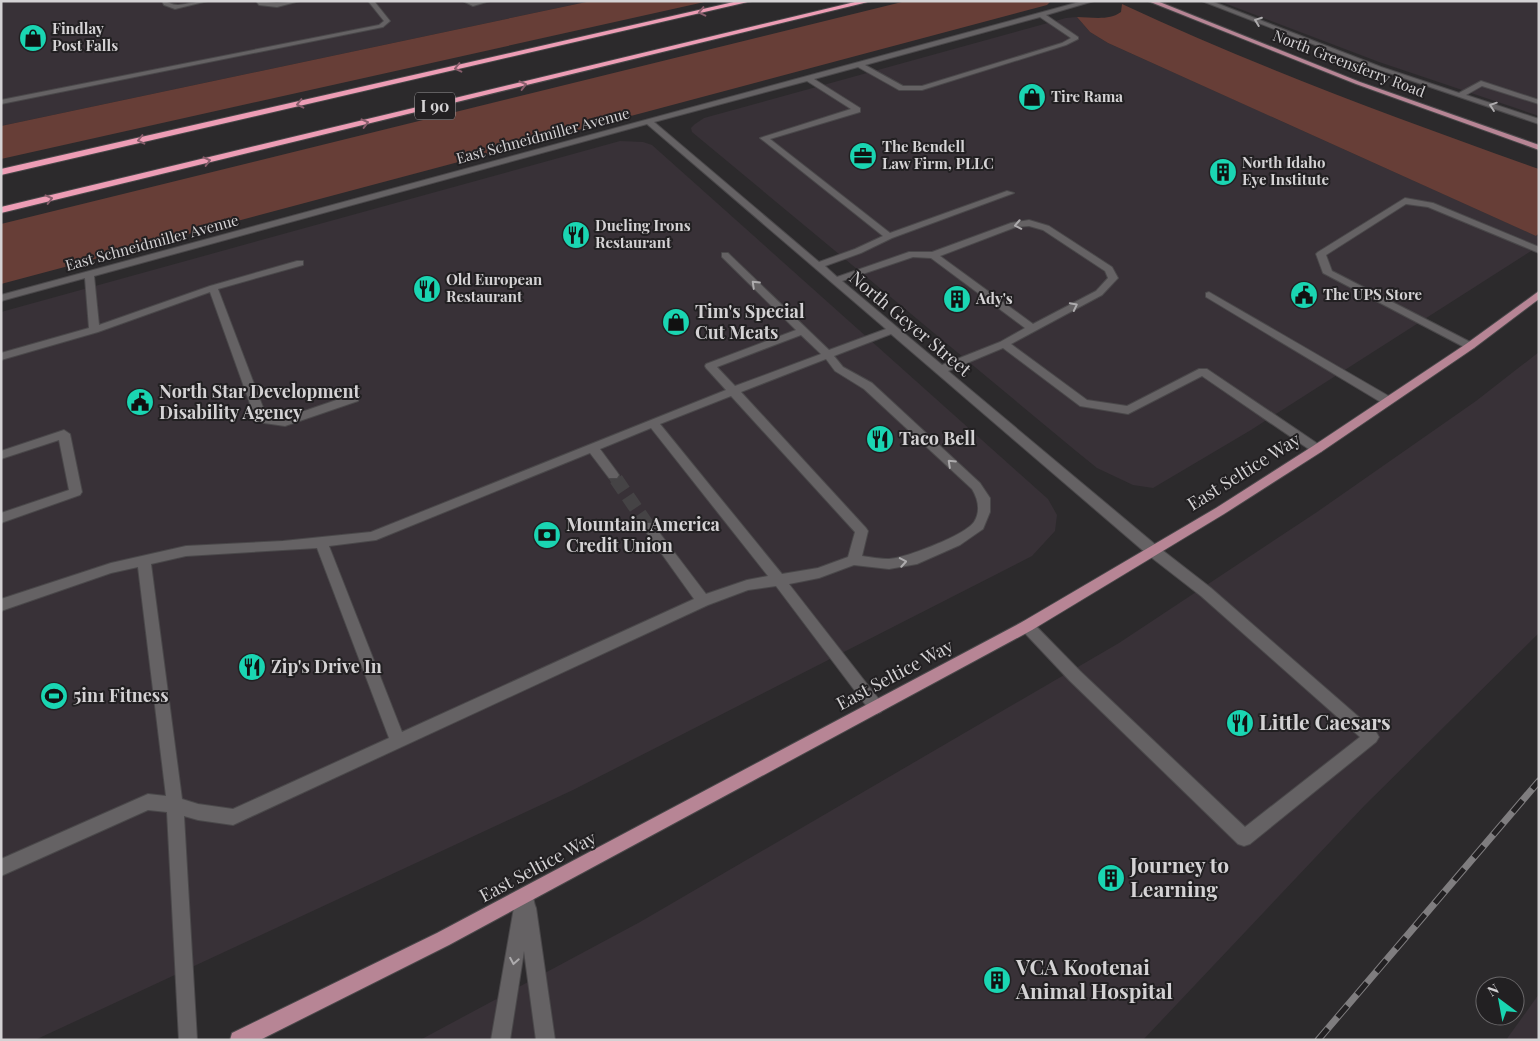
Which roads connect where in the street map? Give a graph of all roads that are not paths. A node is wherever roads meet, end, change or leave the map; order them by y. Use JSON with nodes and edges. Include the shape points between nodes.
{"nodes":[{"id":1,"x":165,"y":1,"type":"edge"},
{"id":2,"x":205,"y":1,"type":"edge"},
{"id":3,"x":259,"y":1,"type":"edge"},
{"id":4,"x":297,"y":1,"type":"edge"},
{"id":5,"x":371,"y":1,"type":"edge"},
{"id":6,"x":466,"y":1,"type":"edge"},
{"id":7,"x":487,"y":1,"type":"edge"},
{"id":8,"x":749,"y":1,"type":"edge"},
{"id":9,"x":870,"y":1,"type":"edge"},
{"id":10,"x":1091,"y":1,"type":"edge"},
{"id":11,"x":1151,"y":1,"type":"edge"},
{"id":12,"x":1205,"y":1,"type":"edge"},
{"id":13,"x":1042,"y":15,"type":"junction"},
{"id":14,"x":859,"y":64,"type":"junction"},
{"id":15,"x":808,"y":78,"type":"junction"},
{"id":16,"x":1460,"y":95,"type":"junction"},
{"id":17,"x":1,"y":102,"type":"edge"},
{"id":18,"x":1539,"y":102,"type":"edge"},
{"id":19,"x":649,"y":122,"type":"junction"},
{"id":20,"x":1539,"y":122,"type":"edge"},
{"id":21,"x":1539,"y":148,"type":"edge"},
{"id":22,"x":1,"y":172,"type":"edge"},
{"id":23,"x":1010,"y":192,"type":"dead end"},
{"id":24,"x":1,"y":210,"type":"edge"},
{"id":25,"x":889,"y":236,"type":"junction"},
{"id":26,"x":1539,"y":250,"type":"edge"},
{"id":27,"x":725,"y":255,"type":"dead end"},
{"id":28,"x":933,"y":255,"type":"junction"},
{"id":29,"x":300,"y":263,"type":"dead end"},
{"id":30,"x":817,"y":266,"type":"junction"},
{"id":31,"x":88,"y":274,"type":"junction"},
{"id":32,"x":834,"y":281,"type":"junction"},
{"id":33,"x":213,"y":288,"type":"junction"},
{"id":34,"x":1539,"y":294,"type":"edge"},
{"id":35,"x":1209,"y":295,"type":"dead end"},
{"id":36,"x":1,"y":298,"type":"edge"},
{"id":37,"x":1031,"y":328,"type":"junction"},
{"id":38,"x":94,"y":330,"type":"junction"},
{"id":39,"x":892,"y":330,"type":"junction"},
{"id":40,"x":802,"y":331,"type":"junction"},
{"id":41,"x":1004,"y":344,"type":"junction"},
{"id":42,"x":1470,"y":346,"type":"junction"},
{"id":43,"x":827,"y":354,"type":"junction"},
{"id":44,"x":1,"y":357,"type":"edge"},
{"id":45,"x":940,"y":370,"type":"junction"},
{"id":46,"x":733,"y":391,"type":"junction"},
{"id":47,"x":354,"y":398,"type":"dead end"},
{"id":48,"x":1388,"y":401,"type":"junction"},
{"id":49,"x":652,"y":423,"type":"junction"},
{"id":50,"x":593,"y":448,"type":"junction"},
{"id":51,"x":1317,"y":449,"type":"junction"},
{"id":52,"x":1,"y":455,"type":"edge"},
{"id":53,"x":613,"y":475,"type":"tunnel mouth"},
{"id":54,"x":1,"y":518,"type":"edge"},
{"id":55,"x":648,"y":526,"type":"tunnel mouth"},
{"id":56,"x":321,"y":542,"type":"junction"},
{"id":57,"x":1152,"y":550,"type":"junction"},
{"id":58,"x":854,"y":560,"type":"junction"},
{"id":59,"x":144,"y":561,"type":"junction"},
{"id":60,"x":779,"y":580,"type":"junction"},
{"id":61,"x":703,"y":601,"type":"junction"},
{"id":62,"x":1,"y":606,"type":"edge"},
{"id":63,"x":1027,"y":626,"type":"junction"},
{"id":64,"x":876,"y":706,"type":"junction"},
{"id":65,"x":398,"y":741,"type":"junction"},
{"id":66,"x":176,"y":805,"type":"junction"},
{"id":67,"x":1,"y":868,"type":"edge"},
{"id":68,"x":525,"y":896,"type":"junction"},
{"id":69,"x":188,"y":1040,"type":"edge"},
{"id":70,"x":240,"y":1040,"type":"edge"},
{"id":71,"x":500,"y":1040,"type":"edge"},
{"id":72,"x":546,"y":1040,"type":"edge"}],
"edges":[{"from":1,"to":2,"type":"street","via":[[175,7]]},
{"from":3,"to":4,"type":"street","via":[[268,6]]},
{"from":5,"to":17,"type":"street","via":[[387,21],[381,26]]},
{"from":6,"to":7,"type":"street","via":[[473,4]]},
{"from":8,"to":22,"type":"highway","number":"I 90","one_way":true},
{"from":24,"to":9,"type":"highway","number":"I 90","one_way":true},
{"from":10,"to":13,"type":"street","name":"East Schneidmiller Avenue"},
{"from":11,"to":21,"type":"main road","name":"North Greensferry Road","via":[[1358,84]]},
{"from":16,"to":12,"type":"street","name":"North Greensferry Road","one_way":true},
{"from":13,"to":14,"type":"street","name":"East Schneidmiller Avenue"},
{"from":13,"to":14,"type":"street","via":[[1076,38],[922,88],[902,88]]},
{"from":14,"to":15,"type":"street","name":"East Schneidmiller Avenue"},
{"from":15,"to":19,"type":"street","name":"East Schneidmiller Avenue"},
{"from":15,"to":25,"type":"street","via":[[857,110],[764,138]]},
{"from":16,"to":18,"type":"street","via":[[1481,83]]},
{"from":20,"to":16,"type":"street","name":"North Greensferry Road","one_way":true},
{"from":19,"to":30,"type":"street","name":"North Geyer Street"},
{"from":19,"to":31,"type":"street","name":"East Schneidmiller Avenue"},
{"from":23,"to":25,"type":"street"},
{"from":25,"to":30,"type":"street"},
{"from":26,"to":42,"type":"street","via":[[1430,205],[1405,201],[1321,254],[1328,272]]},
{"from":40,"to":27,"type":"street","one_way":true},
{"from":28,"to":32,"type":"street","via":[[912,254]]},
{"from":28,"to":37,"type":"street"},
{"from":37,"to":28,"type":"street","one_way":true,"via":[[1100,293],[1114,278],[1109,269],[1046,228],[1029,223],[1014,225]]},
{"from":29,"to":33,"type":"street"},
{"from":30,"to":32,"type":"street","name":"North Geyer Street"},
{"from":31,"to":36,"type":"street","name":"East Schneidmiller Avenue"},
{"from":31,"to":38,"type":"street"},
{"from":32,"to":39,"type":"street","name":"North Geyer Street"},
{"from":33,"to":38,"type":"street"},
{"from":33,"to":47,"type":"street","via":[[259,412],[268,420],[285,422]]},
{"from":34,"to":42,"type":"main road","name":"East Seltice Way"},
{"from":35,"to":48,"type":"street"},
{"from":37,"to":41,"type":"street"},
{"from":38,"to":44,"type":"street"},
{"from":39,"to":43,"type":"street"},
{"from":39,"to":45,"type":"street","name":"North Geyer Street"},
{"from":40,"to":43,"type":"street"},
{"from":40,"to":46,"type":"street","via":[[710,366]]},
{"from":41,"to":45,"type":"street"},
{"from":41,"to":51,"type":"street","via":[[1084,403],[1128,410],[1204,371]]},
{"from":42,"to":48,"type":"main road","name":"East Seltice Way"},
{"from":43,"to":46,"type":"street"},
{"from":58,"to":43,"type":"street","one_way":true,"via":[[889,564],[925,556],[979,526],[984,498],[976,486],[868,386],[839,369]]},
{"from":45,"to":57,"type":"street","name":"North Geyer Street"},
{"from":46,"to":49,"type":"street"},
{"from":46,"to":58,"type":"street","via":[[862,531]]},
{"from":48,"to":51,"type":"main road","name":"East Seltice Way"},
{"from":49,"to":50,"type":"street"},
{"from":49,"to":60,"type":"street"},
{"from":50,"to":53,"type":"street"},
{"from":50,"to":56,"type":"street","via":[[372,537]]},
{"from":51,"to":57,"type":"main road","name":"East Seltice Way"},
{"from":52,"to":54,"type":"street","via":[[64,434],[76,492]]},
{"from":55,"to":61,"type":"street"},
{"from":56,"to":59,"type":"street","via":[[186,552]]},
{"from":56,"to":65,"type":"street"},
{"from":57,"to":63,"type":"main road","name":"East Seltice Way"},
{"from":57,"to":63,"type":"street","name":"North Geyer Street","via":[[1206,592],[1371,737],[1244,838]]},
{"from":58,"to":60,"type":"street","via":[[819,573]]},
{"from":59,"to":62,"type":"street","via":[[111,568]]},
{"from":59,"to":66,"type":"street"},
{"from":60,"to":61,"type":"street","via":[[747,585]]},
{"from":60,"to":64,"type":"street"},
{"from":61,"to":65,"type":"street"},
{"from":63,"to":64,"type":"main road","name":"East Seltice Way"},
{"from":64,"to":68,"type":"main road","name":"East Seltice Way"},
{"from":65,"to":66,"type":"street","via":[[232,817]]},
{"from":66,"to":67,"type":"street","via":[[148,802]]},
{"from":66,"to":69,"type":"street"},
{"from":68,"to":70,"type":"main road","name":"East Seltice Way"},
{"from":68,"to":71,"type":"street","one_way":true},
{"from":68,"to":72,"type":"street"}]}
